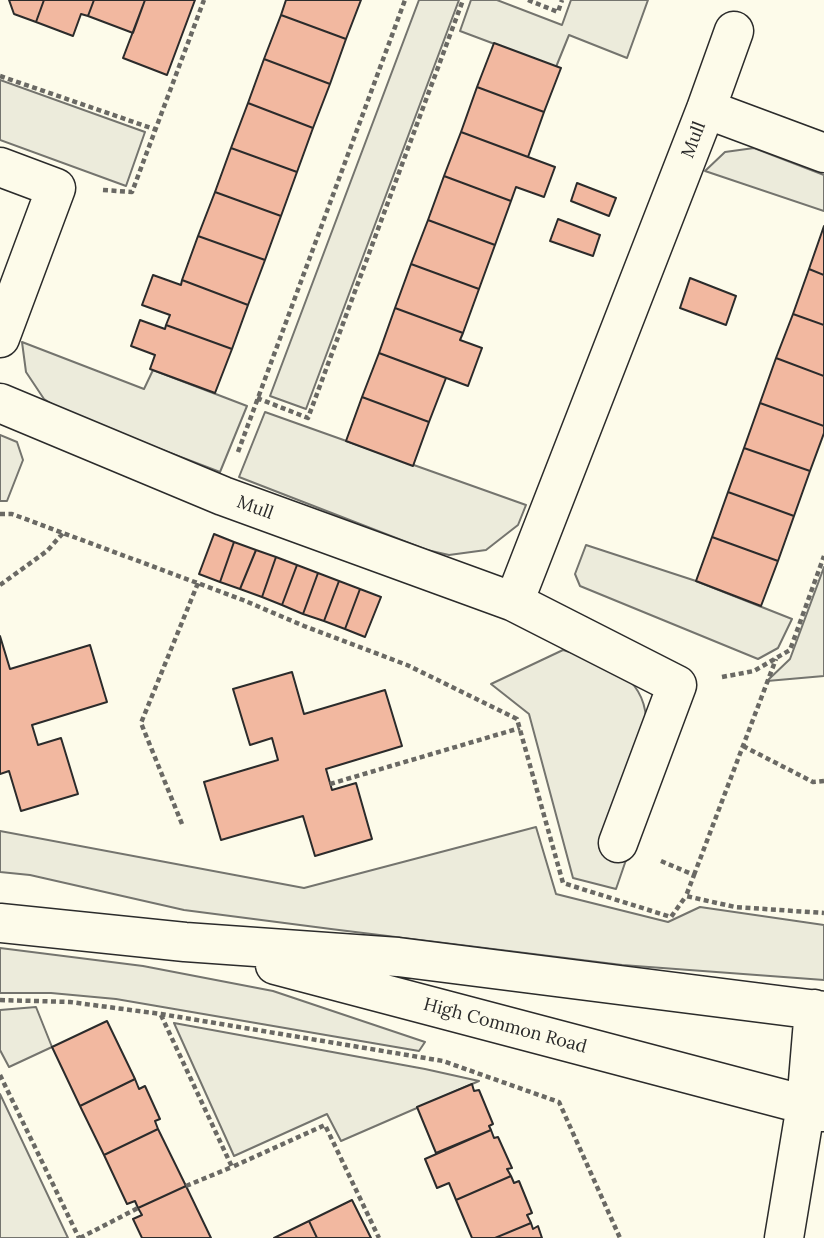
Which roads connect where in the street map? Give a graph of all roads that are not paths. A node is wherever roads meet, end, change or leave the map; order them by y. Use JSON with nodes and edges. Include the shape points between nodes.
{"nodes":[{"id":1,"x":734,"y":31,"type":"dead end"},
{"id":2,"x":706,"y":108,"type":"junction"},
{"id":3,"x":824,"y":153,"type":"edge"},
{"id":4,"x":0,"y":167,"type":"edge"},
{"id":5,"x":0,"y":338,"type":"edge"},
{"id":6,"x":0,"y":403,"type":"edge"},
{"id":7,"x":514,"y":602,"type":"junction"},
{"id":8,"x":618,"y":843,"type":"road end"},
{"id":9,"x":0,"y":923,"type":"edge"},
{"id":10,"x":185,"y":942,"type":"junction"},
{"id":11,"x":819,"y":1010,"type":"edge"},
{"id":12,"x":815,"y":1108,"type":"edge"},
{"id":13,"x":784,"y":1238,"type":"edge"}],
"edges":[{"from":1,"to":2,"type":"street","name":"Mull"},
{"from":2,"to":3,"type":"street","name":"Mull"},
{"from":2,"to":7,"type":"street","name":"Mull"},
{"from":4,"to":5,"type":"street","via":[[56,188]]},
{"from":6,"to":7,"type":"street","name":"Mull","via":[[223,496]]},
{"from":7,"to":8,"type":"street","name":"Mull","via":[[677,685]]},
{"from":9,"to":10,"type":"street","name":"High Common Road"},
{"from":10,"to":11,"type":"street","name":"High Common Road","via":[[398,957]]},
{"from":10,"to":12,"type":"street","name":"High Common Road"},
{"from":11,"to":12,"type":"street"},
{"from":12,"to":13,"type":"street"}]}
